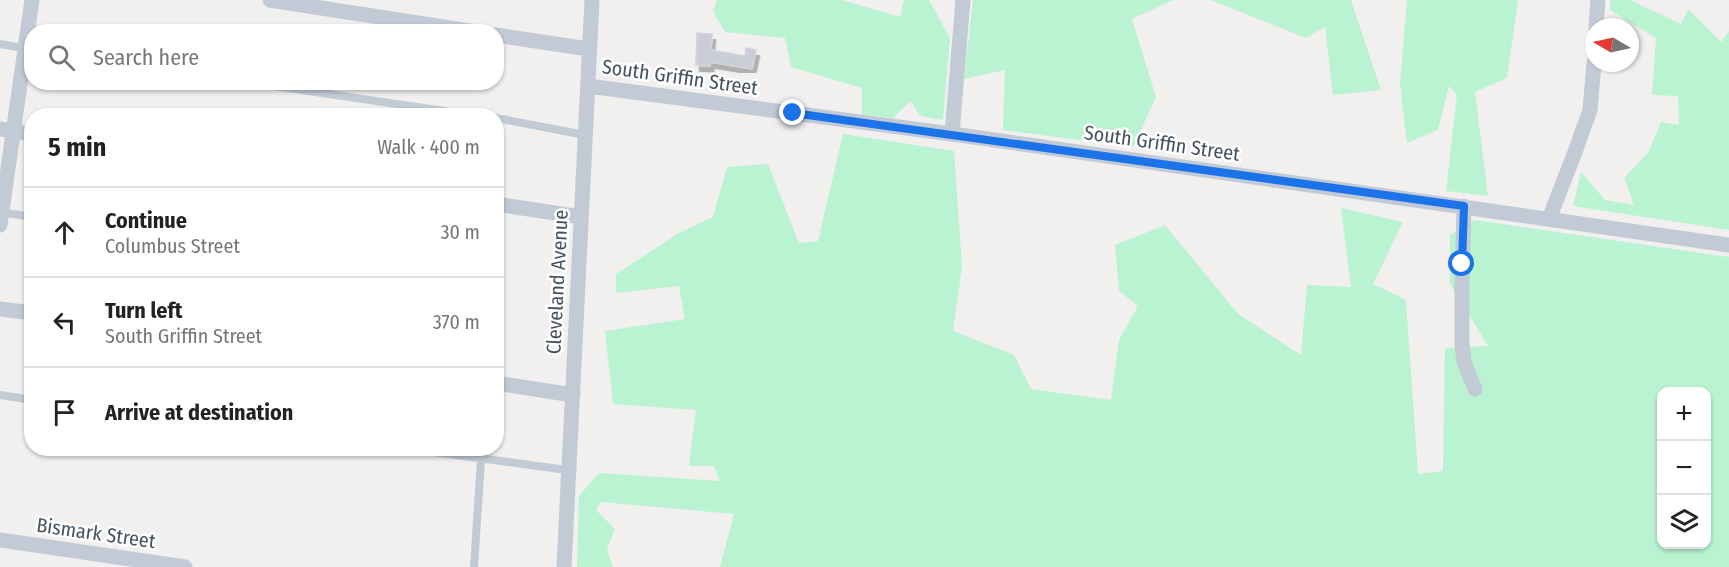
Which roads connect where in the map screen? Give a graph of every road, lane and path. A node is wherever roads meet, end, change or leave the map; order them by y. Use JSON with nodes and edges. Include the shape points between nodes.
{"nodes":[{"id":1,"x":32,"y":0,"type":"edge"},
{"id":2,"x":270,"y":0,"type":"edge"},
{"id":3,"x":592,"y":0,"type":"edge"},
{"id":4,"x":963,"y":0,"type":"edge"},
{"id":5,"x":1598,"y":0,"type":"edge"},
{"id":6,"x":1597,"y":18,"type":"edge"},
{"id":7,"x":30,"y":24,"type":"edge"},
{"id":8,"x":424,"y":24,"type":"edge"},
{"id":9,"x":504,"y":36,"type":"edge"},
{"id":10,"x":0,"y":44,"type":"edge"},
{"id":11,"x":24,"y":48,"type":"edge"},
{"id":12,"x":589,"y":49,"type":"junction"},
{"id":13,"x":24,"y":64,"type":"edge"},
{"id":14,"x":1593,"y":72,"type":"edge"},
{"id":15,"x":588,"y":86,"type":"junction"},
{"id":16,"x":302,"y":90,"type":"edge"},
{"id":17,"x":424,"y":108,"type":"edge"},
{"id":18,"x":504,"y":120,"type":"edge"},
{"id":19,"x":6,"y":130,"type":"edge"},
{"id":20,"x":24,"y":133,"type":"edge"},
{"id":21,"x":952,"y":134,"type":"junction"},
{"id":22,"x":585,"y":135,"type":"junction"},
{"id":23,"x":504,"y":205,"type":"edge"},
{"id":24,"x":1464,"y":206,"type":"junction"},
{"id":25,"x":1,"y":216,"type":"edge"},
{"id":26,"x":24,"y":217,"type":"edge"},
{"id":27,"x":581,"y":217,"type":"junction"},
{"id":28,"x":1549,"y":219,"type":"junction"},
{"id":29,"x":1729,"y":245,"type":"edge"},
{"id":30,"x":0,"y":309,"type":"edge"},
{"id":31,"x":24,"y":312,"type":"edge"},
{"id":32,"x":504,"y":384,"type":"edge"},
{"id":33,"x":1475,"y":389,"type":"dead end"},
{"id":34,"x":0,"y":394,"type":"edge"},
{"id":35,"x":573,"y":395,"type":"junction"},
{"id":36,"x":24,"y":398,"type":"edge"},
{"id":37,"x":460,"y":456,"type":"edge"},
{"id":38,"x":481,"y":459,"type":"junction"},
{"id":39,"x":567,"y":470,"type":"junction"},
{"id":40,"x":0,"y":540,"type":"edge"},
{"id":41,"x":127,"y":563,"type":"edge"},
{"id":42,"x":185,"y":567,"type":"edge"},
{"id":43,"x":474,"y":567,"type":"edge"},
{"id":44,"x":564,"y":567,"type":"edge"}],
"edges":[{"from":1,"to":7,"type":"street"},
{"from":2,"to":8,"type":"street"},
{"from":3,"to":12,"type":"street","name":"Cleveland Avenue"},
{"from":4,"to":21,"type":"street"},
{"from":5,"to":6,"type":"street"},
{"from":9,"to":12,"type":"street","name":"South Griffin Street"},
{"from":10,"to":11,"type":"lane"},
{"from":12,"to":15,"type":"street","name":"Cleveland Avenue"},
{"from":13,"to":19,"type":"street"},
{"from":14,"to":28,"type":"street","via":[[1590,110]]},
{"from":15,"to":21,"type":"street","name":"South Griffin Street"},
{"from":15,"to":22,"type":"street","name":"Cleveland Avenue"},
{"from":16,"to":17,"type":"lane"},
{"from":18,"to":22,"type":"lane"},
{"from":19,"to":20,"type":"street"},
{"from":19,"to":25,"type":"street"},
{"from":21,"to":24,"type":"street","name":"South Griffin Street"},
{"from":22,"to":27,"type":"street","name":"Cleveland Avenue"},
{"from":23,"to":27,"type":"street"},
{"from":24,"to":28,"type":"street","name":"South Griffin Street"},
{"from":24,"to":33,"type":"street","via":[[1462,344],[1464,362]]},
{"from":25,"to":26,"type":"lane"},
{"from":27,"to":35,"type":"street","name":"Cleveland Avenue"},
{"from":28,"to":29,"type":"street","name":"South Griffin Street"},
{"from":30,"to":31,"type":"street"},
{"from":32,"to":35,"type":"street"},
{"from":34,"to":36,"type":"lane"},
{"from":35,"to":39,"type":"street","name":"Cleveland Avenue"},
{"from":37,"to":38,"type":"lane"},
{"from":38,"to":39,"type":"lane"},
{"from":38,"to":43,"type":"lane"},
{"from":39,"to":44,"type":"street","name":"Cleveland Avenue"},
{"from":40,"to":41,"type":"street","name":"Bismark Street"},
{"from":41,"to":42,"type":"street","name":"Bismark Street"}]}
